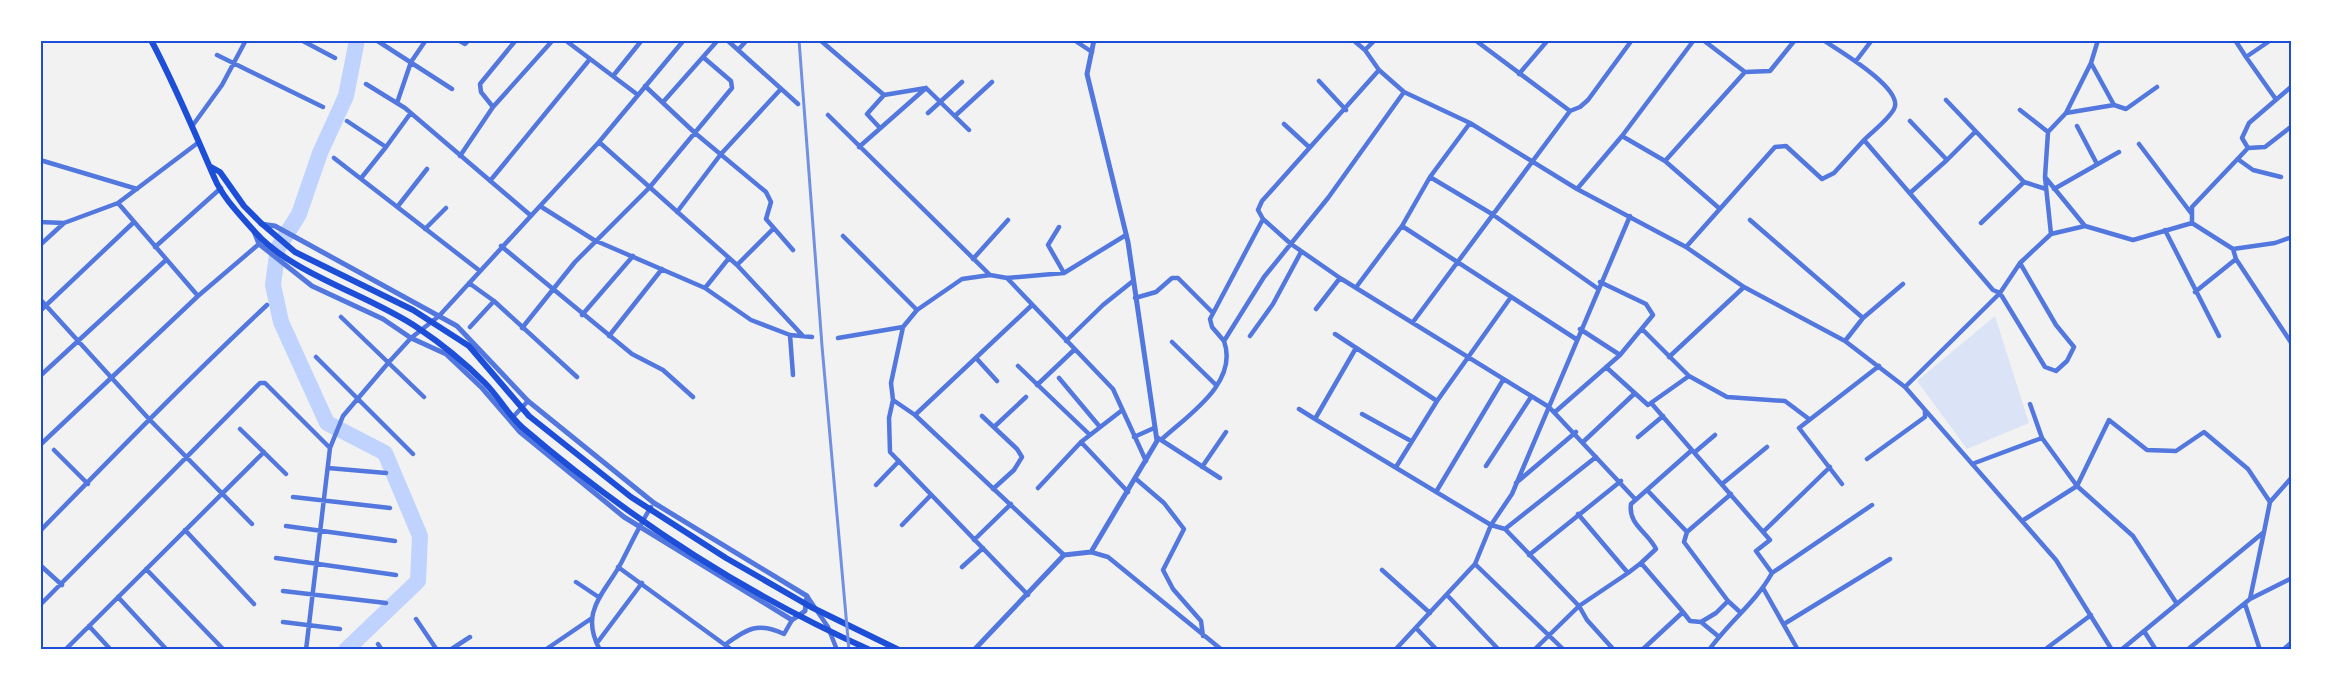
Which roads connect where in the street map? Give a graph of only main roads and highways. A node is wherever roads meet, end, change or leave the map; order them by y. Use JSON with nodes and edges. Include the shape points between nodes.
{"nodes":[{"id":1,"x":151,"y":40,"type":"edge"},
{"id":2,"x":211,"y":167,"type":"junction"},
{"id":3,"x":870,"y":650,"type":"edge"},
{"id":4,"x":899,"y":650,"type":"edge"}],
"edges":[{"from":1,"to":2,"type":"main road"},
{"from":2,"to":3,"type":"main road","via":[[221,188],[261,243],[417,326],[486,385],[520,426],[623,508],[804,619]]},
{"from":2,"to":4,"type":"main road","via":[[220,172],[261,224],[273,229],[296,252],[413,310],[469,346],[529,416],[631,497],[811,608]]}]}
